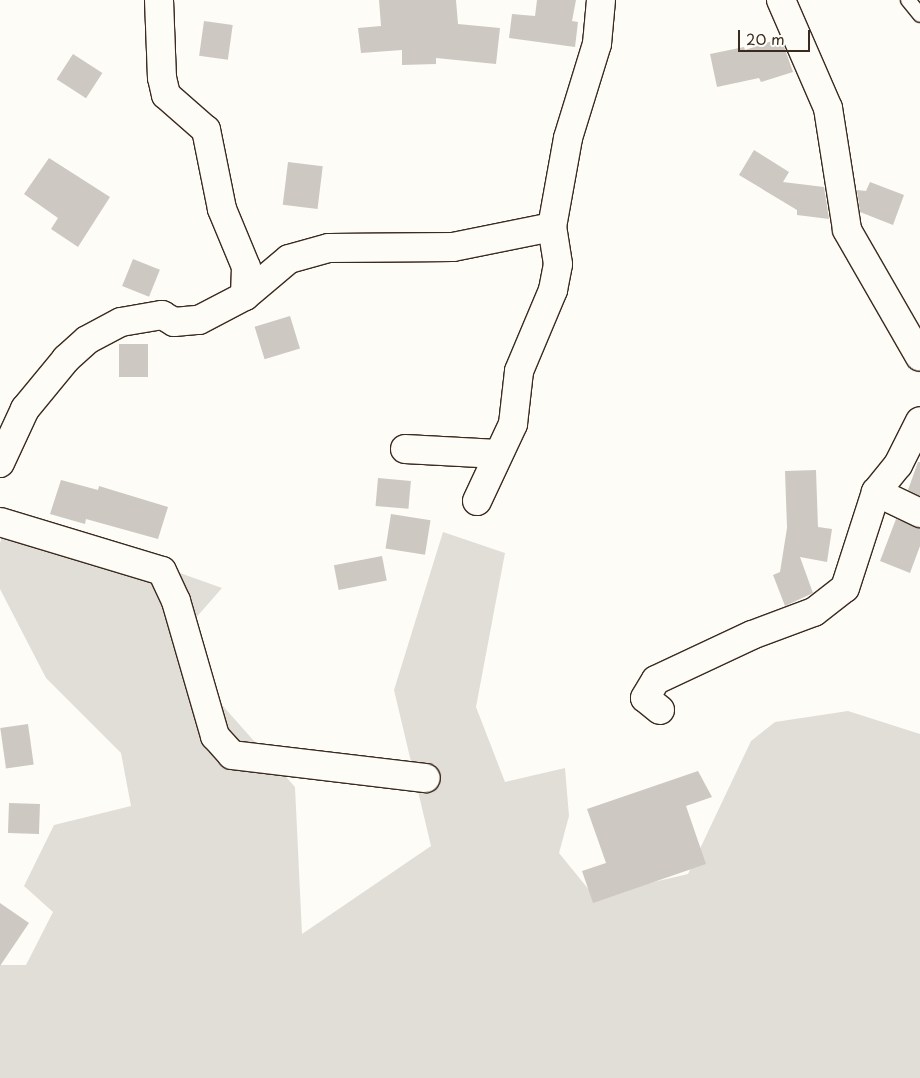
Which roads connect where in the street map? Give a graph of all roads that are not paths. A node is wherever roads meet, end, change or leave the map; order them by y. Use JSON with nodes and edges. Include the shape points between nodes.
{"nodes":[{"id":1,"x":159,"y":0,"type":"edge"},
{"id":2,"x":601,"y":0,"type":"edge"},
{"id":3,"x":781,"y":0,"type":"edge"},
{"id":4,"x":908,"y":0,"type":"edge"},
{"id":5,"x":920,"y":15,"type":"edge"},
{"id":6,"x":552,"y":227,"type":"junction"},
{"id":7,"x":246,"y":296,"type":"junction"},
{"id":8,"x":920,"y":357,"type":"edge"},
{"id":9,"x":920,"y":421,"type":"edge"},
{"id":10,"x":405,"y":449,"type":"dead end"},
{"id":11,"x":498,"y":454,"type":"junction"},
{"id":12,"x":0,"y":463,"type":"edge"},
{"id":13,"x":876,"y":492,"type":"junction"},
{"id":14,"x":477,"y":501,"type":"dead end"},
{"id":15,"x":920,"y":513,"type":"edge"},
{"id":16,"x":0,"y":522,"type":"edge"},
{"id":17,"x":660,"y":710,"type":"dead end"},
{"id":18,"x":426,"y":778,"type":"dead end"}],
"edges":[{"from":1,"to":7,"type":"street","via":[[162,78],[166,96],[206,130],[222,209],[246,266]]},
{"from":2,"to":6,"type":"street","via":[[597,44],[568,138]]},
{"from":3,"to":8,"type":"street","via":[[828,108],[847,230]]},
{"from":4,"to":5,"type":"lane"},
{"from":6,"to":7,"type":"street","via":[[453,247],[329,248],[289,259]]},
{"from":6,"to":11,"type":"street","via":[[558,264],[553,290],[519,371],[512,424]]},
{"from":7,"to":12,"type":"street","via":[[199,320],[174,322],[162,315],[121,322],[87,340],[66,359],[25,410]]},
{"from":9,"to":13,"type":"street","via":[[898,465]]},
{"from":10,"to":11,"type":"street"},
{"from":11,"to":14,"type":"street"},
{"from":13,"to":15,"type":"street"},
{"from":13,"to":17,"type":"street","via":[[845,588],[814,612],[752,635],[656,680],[645,698]]},
{"from":16,"to":18,"type":"street","via":[[162,571],[176,601],[215,736],[232,755]]}]}
